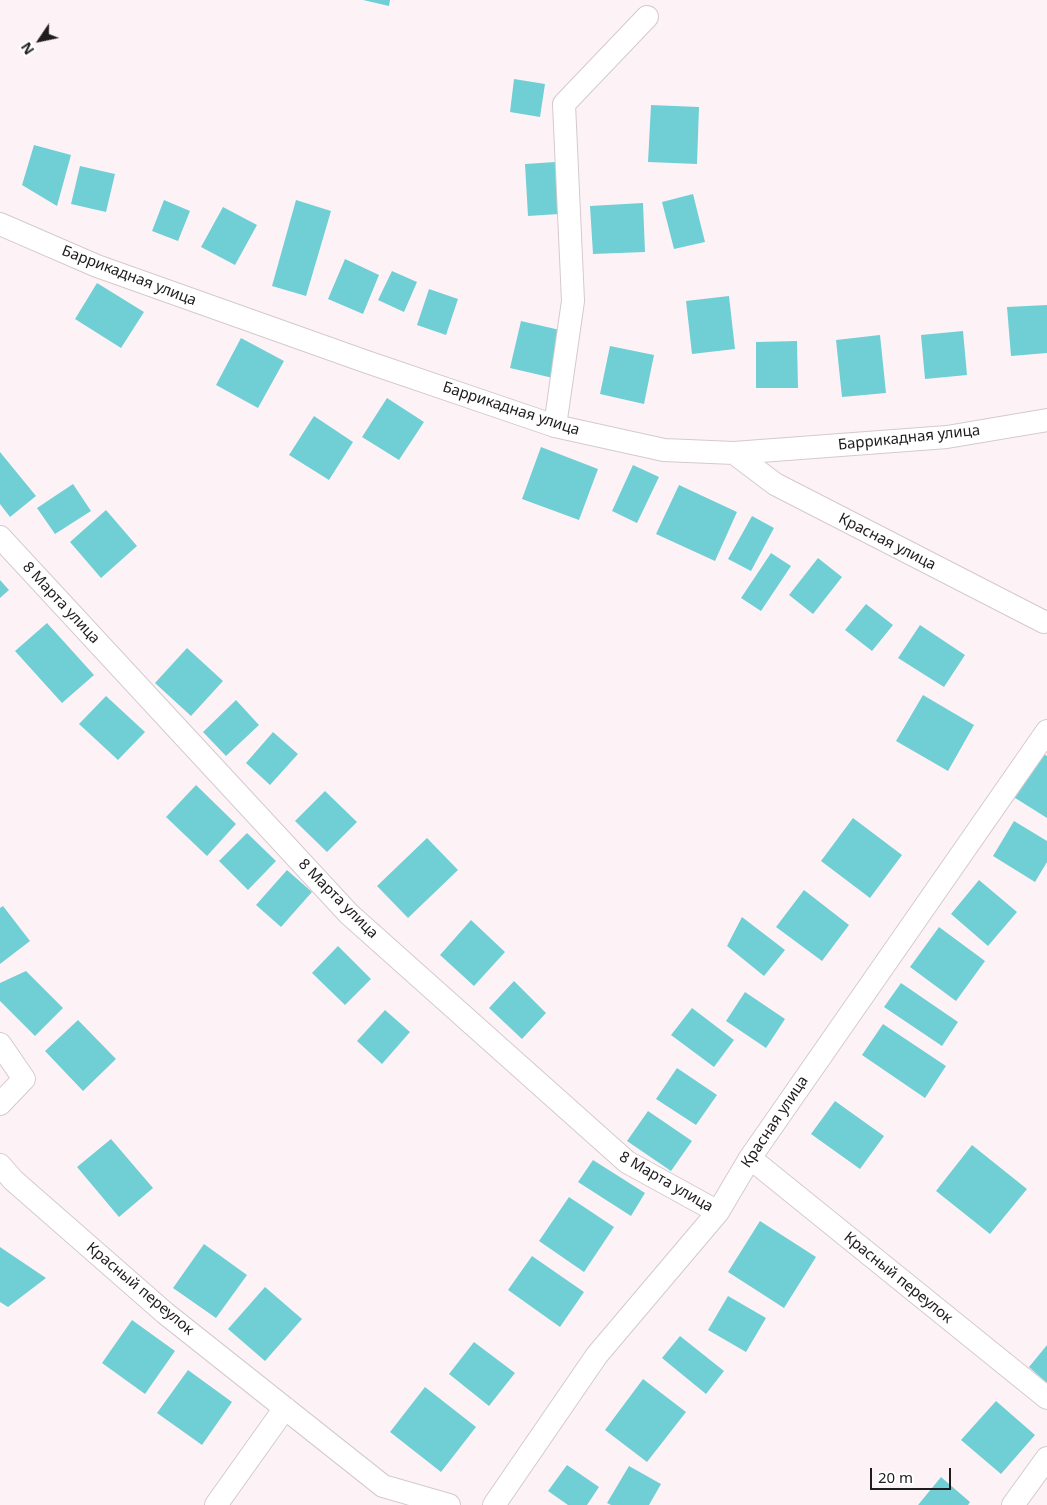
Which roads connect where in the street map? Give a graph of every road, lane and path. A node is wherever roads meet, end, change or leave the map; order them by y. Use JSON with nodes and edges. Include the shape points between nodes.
{"nodes":[{"id":1,"x":646,"y":17,"type":"dead end"},
{"id":2,"x":0,"y":224,"type":"edge"},
{"id":3,"x":1047,"y":420,"type":"edge"},
{"id":4,"x":555,"y":426,"type":"junction"},
{"id":5,"x":734,"y":453,"type":"junction"},
{"id":6,"x":0,"y":536,"type":"edge"},
{"id":7,"x":1046,"y":627,"type":"edge"},
{"id":8,"x":1047,"y":731,"type":"edge"},
{"id":9,"x":0,"y":1044,"type":"edge"},
{"id":10,"x":0,"y":1104,"type":"edge"},
{"id":11,"x":750,"y":1158,"type":"junction"},
{"id":12,"x":0,"y":1165,"type":"edge"},
{"id":13,"x":718,"y":1212,"type":"junction"},
{"id":14,"x":1047,"y":1398,"type":"edge"},
{"id":15,"x":285,"y":1408,"type":"junction"},
{"id":16,"x":1047,"y":1458,"type":"edge"},
{"id":17,"x":216,"y":1505,"type":"edge"},
{"id":18,"x":449,"y":1505,"type":"edge"},
{"id":19,"x":494,"y":1505,"type":"edge"},
{"id":20,"x":1013,"y":1505,"type":"edge"}],
"edges":[{"from":1,"to":4,"type":"street","via":[[564,104],[573,301]]},
{"from":2,"to":4,"type":"street","name":"Баррикадная улица","via":[[106,270]]},
{"from":3,"to":5,"type":"street","name":"Баррикадная улица","via":[[947,437]]},
{"from":4,"to":5,"type":"street","name":"Баррикадная улица","via":[[664,450]]},
{"from":5,"to":7,"type":"street","name":"Красная улица","via":[[775,484]]},
{"from":6,"to":13,"type":"street","name":"8 Марта улица","via":[[349,914],[627,1162]]},
{"from":8,"to":11,"type":"street","name":"Красная улица"},
{"from":9,"to":10,"type":"street","via":[[24,1079]]},
{"from":11,"to":13,"type":"street","name":"Красная улица"},
{"from":11,"to":14,"type":"street","name":"Красный переулок"},
{"from":12,"to":15,"type":"street","name":"Красный переулок","via":[[13,1180],[165,1312]]},
{"from":13,"to":19,"type":"street","name":"Красная улица","via":[[597,1355]]},
{"from":15,"to":17,"type":"street"},
{"from":15,"to":18,"type":"street","name":"Красный переулок","via":[[383,1486]]},
{"from":16,"to":20,"type":"street"}]}
